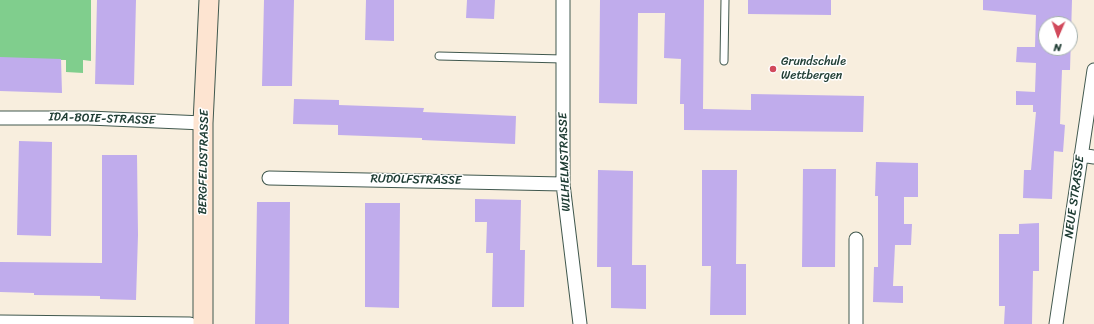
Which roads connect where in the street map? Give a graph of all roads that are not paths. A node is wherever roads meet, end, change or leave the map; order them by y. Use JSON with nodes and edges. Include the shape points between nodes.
{"nodes":[{"id":1,"x":209,"y":0,"type":"edge"},
{"id":2,"x":563,"y":0,"type":"edge"},
{"id":3,"x":725,"y":0,"type":"edge"},
{"id":4,"x":439,"y":56,"type":"dead end"},
{"id":5,"x":563,"y":59,"type":"junction"},
{"id":6,"x":724,"y":61,"type":"dead end"},
{"id":7,"x":1094,"y":70,"type":"edge"},
{"id":8,"x":0,"y":118,"type":"edge"},
{"id":9,"x":203,"y":123,"type":"junction"},
{"id":10,"x":1081,"y":155,"type":"junction"},
{"id":11,"x":1094,"y":157,"type":"edge"},
{"id":12,"x":270,"y":178,"type":"dead end"},
{"id":13,"x":563,"y":184,"type":"junction"},
{"id":14,"x":856,"y":238,"type":"dead end"},
{"id":15,"x":0,"y":322,"type":"edge"},
{"id":16,"x":86,"y":323,"type":"edge"},
{"id":17,"x":190,"y":324,"type":"edge"},
{"id":18,"x":203,"y":324,"type":"edge"},
{"id":19,"x":580,"y":324,"type":"edge"},
{"id":20,"x":856,"y":324,"type":"edge"},
{"id":21,"x":1056,"y":324,"type":"edge"}],
"edges":[{"from":1,"to":9,"type":"street","name":"BERGFELDSTRASSE"},
{"from":2,"to":5,"type":"street","name":"WILHELMSTRASSE"},
{"from":3,"to":6,"type":"lane"},
{"from":4,"to":5,"type":"lane"},
{"from":5,"to":13,"type":"street","name":"WILHELMSTRASSE"},
{"from":7,"to":10,"type":"street","name":"NEUE STRASSE"},
{"from":8,"to":9,"type":"street","name":"IDA-BOIE-STRASSE","via":[[89,118]]},
{"from":9,"to":18,"type":"street","name":"BERGFELDSTRASSE"},
{"from":10,"to":11,"type":"street"},
{"from":10,"to":21,"type":"street","name":"NEUE STRASSE"},
{"from":12,"to":13,"type":"street","name":"RUDOLFSTRASSE"},
{"from":13,"to":19,"type":"street","name":"WILHELMSTRASSE"},
{"from":14,"to":20,"type":"street"},
{"from":15,"to":16,"type":"street"},
{"from":16,"to":17,"type":"street"}]}
